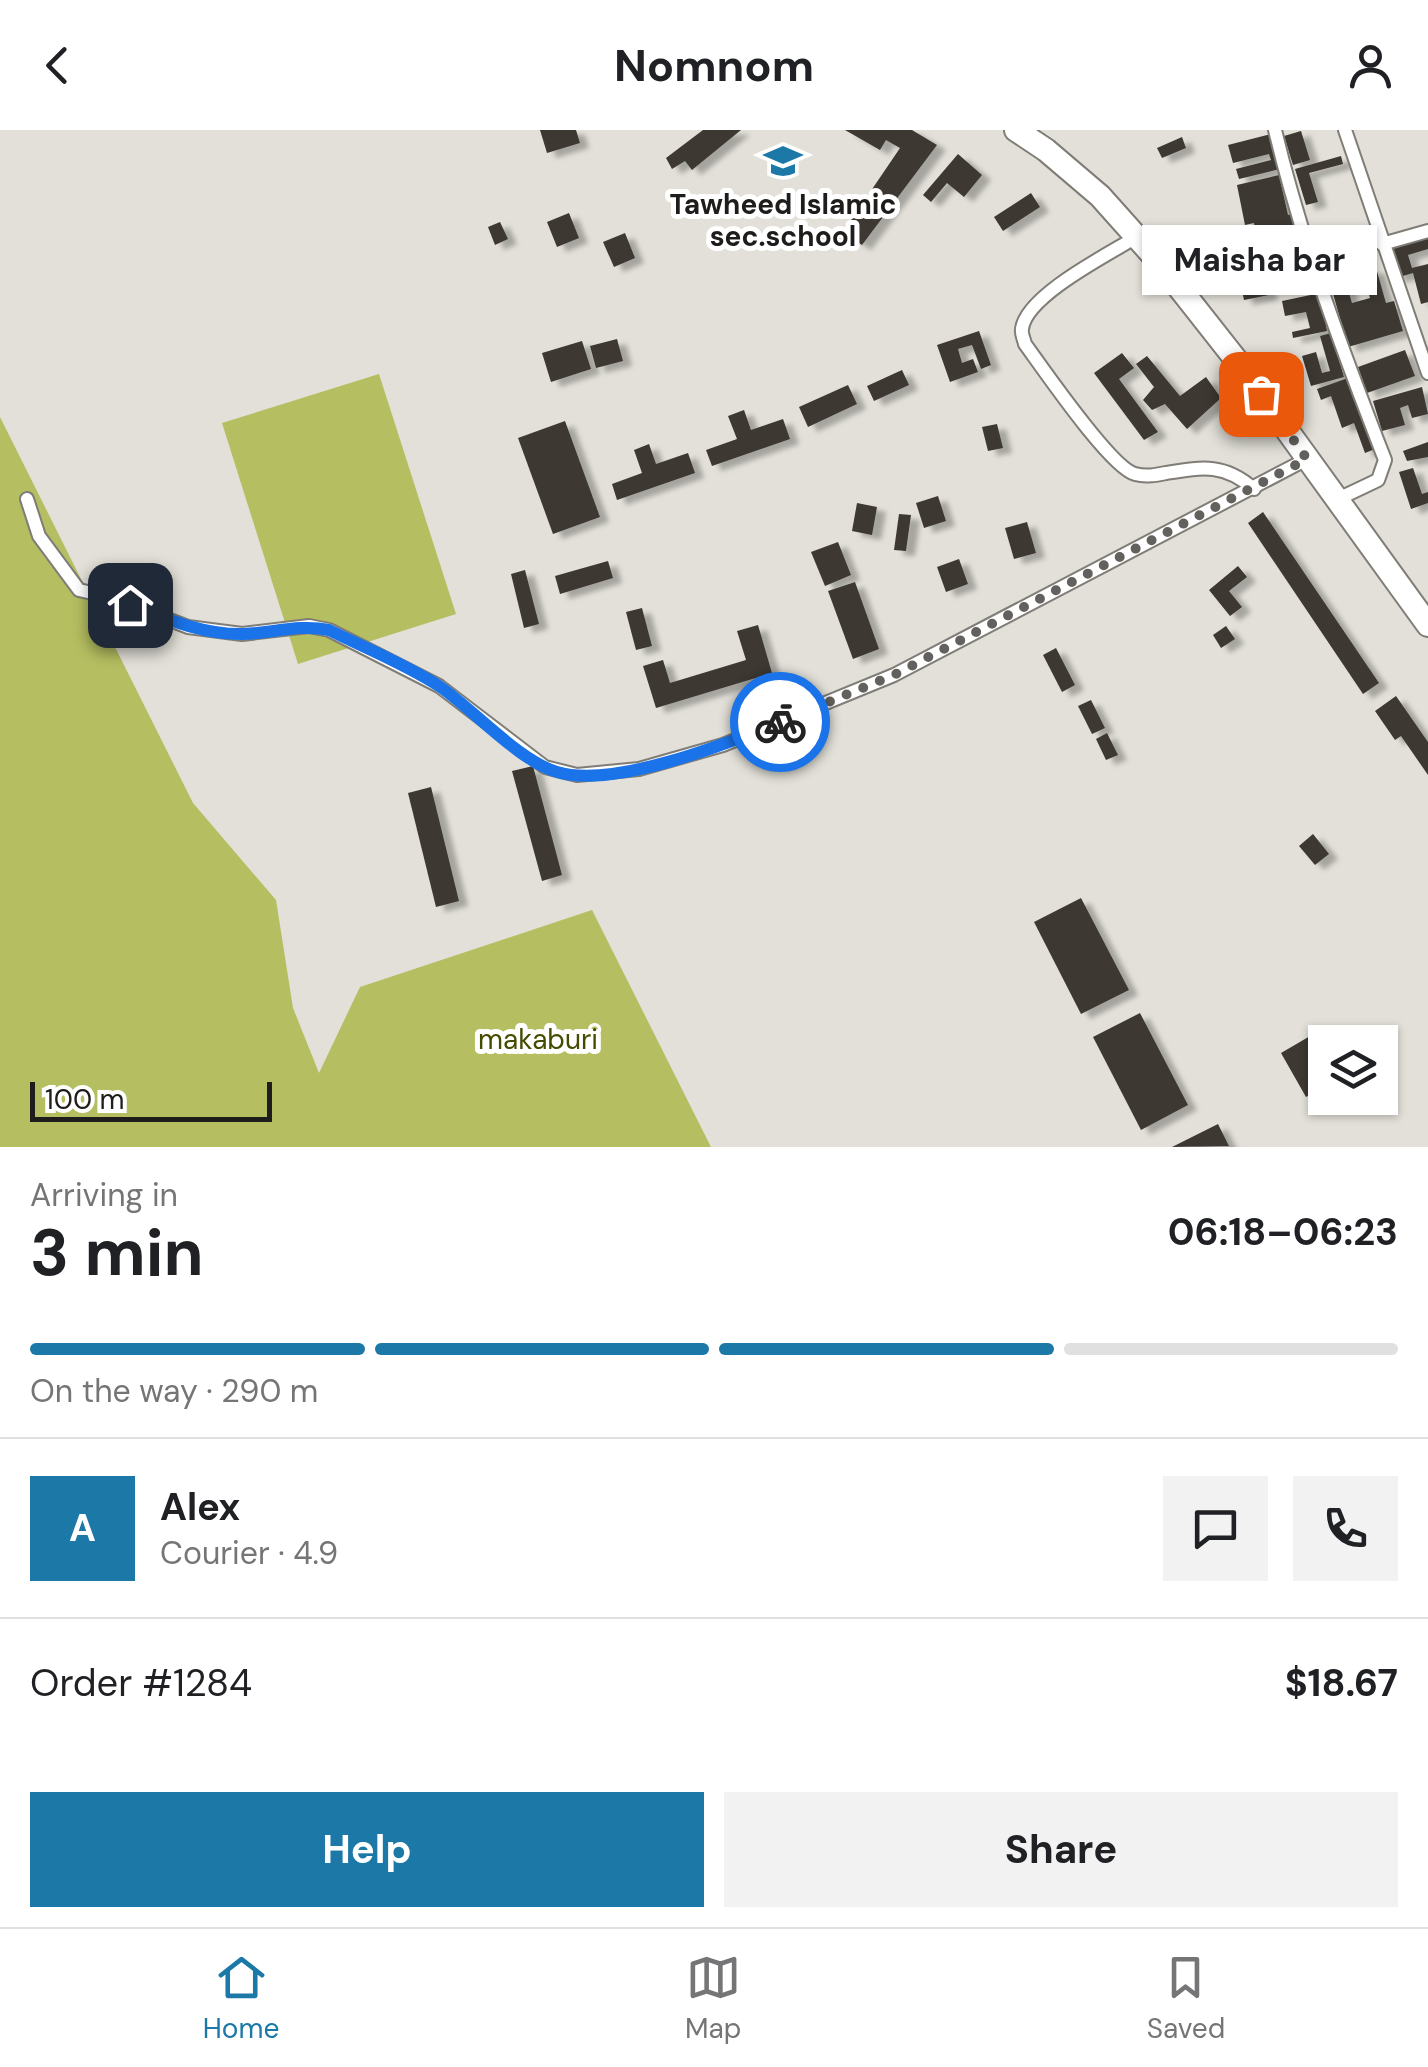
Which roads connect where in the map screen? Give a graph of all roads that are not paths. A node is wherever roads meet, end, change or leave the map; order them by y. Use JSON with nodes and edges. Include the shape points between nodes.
{"nodes":[{"id":1,"x":1016,"y":130,"type":"edge"},
{"id":2,"x":1275,"y":130,"type":"edge"},
{"id":3,"x":1345,"y":130,"type":"edge"},
{"id":4,"x":1045,"y":140,"type":"edge"},
{"id":5,"x":1428,"y":231,"type":"edge"},
{"id":6,"x":1138,"y":236,"type":"junction"},
{"id":7,"x":1381,"y":240,"type":"junction"},
{"id":8,"x":1310,"y":257,"type":"junction"},
{"id":9,"x":1160,"y":262,"type":"junction"},
{"id":10,"x":1428,"y":374,"type":"edge"},
{"id":11,"x":1307,"y":459,"type":"junction"},
{"id":12,"x":1254,"y":489,"type":"junction"},
{"id":13,"x":26,"y":499,"type":"dead end"},
{"id":14,"x":1338,"y":499,"type":"junction"},
{"id":15,"x":1428,"y":625,"type":"edge"}],
"edges":[{"from":1,"to":4,"type":"highway"},
{"from":2,"to":8,"type":"street"},
{"from":3,"to":7,"type":"street"},
{"from":4,"to":6,"type":"highway"},
{"from":5,"to":7,"type":"street"},
{"from":6,"to":9,"type":"highway"},
{"from":6,"to":12,"type":"street","via":[[1031,309],[1022,328],[1026,344],[1121,468],[1150,476],[1225,470]]},
{"from":7,"to":8,"type":"street"},
{"from":7,"to":10,"type":"street"},
{"from":8,"to":9,"type":"street","via":[[1226,266]]},
{"from":8,"to":14,"type":"street","via":[[1385,460],[1378,480]]},
{"from":9,"to":11,"type":"highway"},
{"from":11,"to":12,"type":"street"},
{"from":11,"to":14,"type":"highway"},
{"from":12,"to":13,"type":"street","via":[[894,675],[682,758],[577,775],[545,767],[439,686],[329,630],[242,634],[188,627],[130,605],[107,587],[79,590],[39,536]]},
{"from":14,"to":15,"type":"highway"}]}
